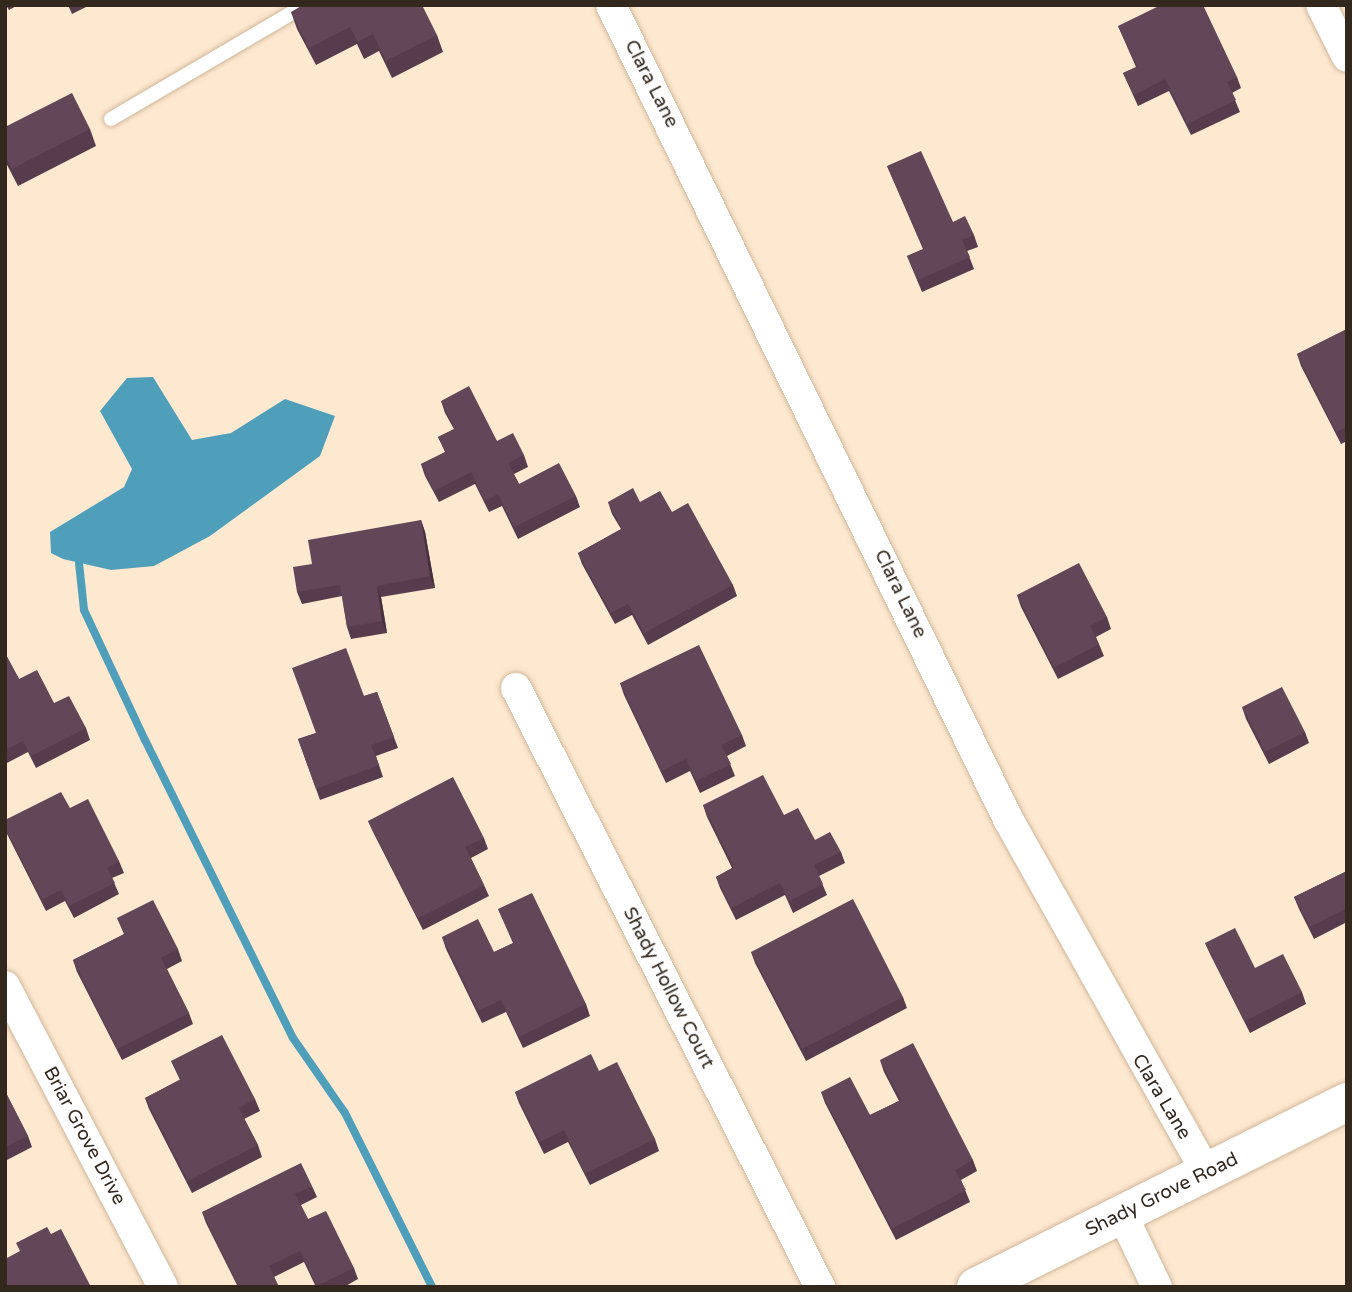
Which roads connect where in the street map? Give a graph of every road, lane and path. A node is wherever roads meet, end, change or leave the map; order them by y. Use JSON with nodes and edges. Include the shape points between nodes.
{"nodes":[{"id":1,"x":305,"y":5,"type":"edge"},
{"id":2,"x":611,"y":5,"type":"edge"},
{"id":3,"x":1321,"y":5,"type":"edge"},
{"id":4,"x":1347,"y":57,"type":"edge"},
{"id":5,"x":111,"y":119,"type":"dead end"},
{"id":6,"x":516,"y":688,"type":"dead end"},
{"id":7,"x":5,"y":986,"type":"edge"},
{"id":8,"x":1347,"y":1101,"type":"edge"},
{"id":9,"x":1207,"y":1172,"type":"junction"},
{"id":10,"x":1122,"y":1214,"type":"junction"},
{"id":11,"x":163,"y":1287,"type":"edge"},
{"id":12,"x":820,"y":1287,"type":"edge"},
{"id":13,"x":976,"y":1287,"type":"edge"},
{"id":14,"x":1157,"y":1287,"type":"edge"}],
"edges":[{"from":1,"to":5,"type":"lane"},
{"from":2,"to":9,"type":"street","name":"Clara Lane","via":[[1008,819]]},
{"from":3,"to":4,"type":"street"},
{"from":6,"to":12,"type":"street","name":"Shady Hollow Court"},
{"from":7,"to":11,"type":"street","name":"Briar Grove Drive"},
{"from":8,"to":9,"type":"street","name":"Shady Grove Road"},
{"from":9,"to":10,"type":"street","name":"Shady Grove Road"},
{"from":10,"to":13,"type":"street","name":"Shady Grove Road"},
{"from":10,"to":14,"type":"street"}]}
